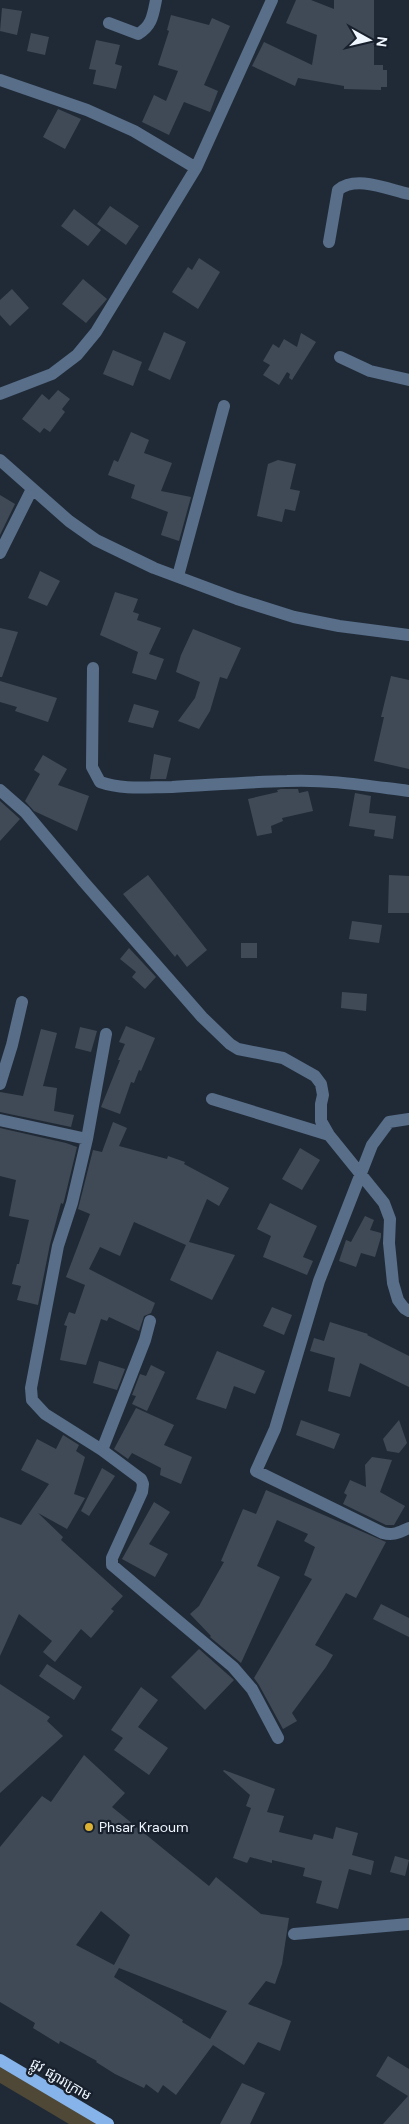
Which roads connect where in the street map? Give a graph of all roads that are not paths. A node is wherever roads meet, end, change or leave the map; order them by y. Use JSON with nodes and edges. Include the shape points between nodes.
{"nodes":[{"id":1,"x":156,"y":0,"type":"edge"},
{"id":2,"x":272,"y":0,"type":"edge"},
{"id":3,"x":109,"y":23,"type":"dead end"},
{"id":4,"x":0,"y":80,"type":"edge"},
{"id":5,"x":196,"y":168,"type":"junction"},
{"id":6,"x":409,"y":194,"type":"edge"},
{"id":7,"x":329,"y":242,"type":"dead end"},
{"id":8,"x":340,"y":357,"type":"dead end"},
{"id":9,"x":409,"y":380,"type":"edge"},
{"id":10,"x":0,"y":394,"type":"edge"},
{"id":11,"x":224,"y":406,"type":"dead end"},
{"id":12,"x":0,"y":460,"type":"edge"},
{"id":13,"x":32,"y":490,"type":"junction"},
{"id":14,"x":0,"y":552,"type":"edge"},
{"id":15,"x":178,"y":576,"type":"junction"},
{"id":16,"x":409,"y":635,"type":"edge"},
{"id":17,"x":93,"y":668,"type":"dead end"},
{"id":18,"x":0,"y":790,"type":"edge"},
{"id":19,"x":409,"y":791,"type":"edge"},
{"id":20,"x":22,"y":1002,"type":"dead end"},
{"id":21,"x":106,"y":1034,"type":"dead end"},
{"id":22,"x":0,"y":1084,"type":"edge"},
{"id":23,"x":212,"y":1099,"type":"dead end"},
{"id":24,"x":409,"y":1119,"type":"edge"},
{"id":25,"x":0,"y":1120,"type":"edge"},
{"id":26,"x":329,"y":1135,"type":"junction"},
{"id":27,"x":87,"y":1139,"type":"junction"},
{"id":28,"x":361,"y":1172,"type":"junction"},
{"id":29,"x":409,"y":1310,"type":"edge"},
{"id":30,"x":150,"y":1321,"type":"dead end"},
{"id":31,"x":102,"y":1450,"type":"junction"},
{"id":32,"x":409,"y":1528,"type":"edge"},
{"id":33,"x":278,"y":1738,"type":"dead end"},
{"id":34,"x":409,"y":1924,"type":"edge"},
{"id":35,"x":294,"y":1934,"type":"dead end"},
{"id":36,"x":0,"y":2060,"type":"edge"},
{"id":37,"x":108,"y":2124,"type":"edge"}],
"edges":[{"from":1,"to":3,"type":"street","via":[[150,24],[138,34]]},
{"from":2,"to":5,"type":"street"},
{"from":4,"to":5,"type":"street","via":[[87,110],[134,131]]},
{"from":5,"to":10,"type":"street","via":[[96,332],[77,355],[52,374]]},
{"from":6,"to":7,"type":"street","via":[[356,183],[346,184],[338,190]]},
{"from":8,"to":9,"type":"street","via":[[370,371]]},
{"from":11,"to":15,"type":"street"},
{"from":12,"to":13,"type":"street"},
{"from":13,"to":14,"type":"street"},
{"from":13,"to":15,"type":"street","via":[[96,540]]},
{"from":15,"to":16,"type":"street","via":[[294,617]]},
{"from":17,"to":19,"type":"street","via":[[92,767],[100,782],[114,787],[136,788],[327,781]]},
{"from":18,"to":26,"type":"street","via":[[25,812],[202,1017],[230,1044],[283,1058],[315,1076],[323,1089],[321,1121]]},
{"from":20,"to":22,"type":"street"},
{"from":21,"to":27,"type":"street"},
{"from":23,"to":26,"type":"street"},
{"from":24,"to":28,"type":"street","via":[[388,1122],[372,1145]]},
{"from":25,"to":27,"type":"street"},
{"from":26,"to":28,"type":"street"},
{"from":27,"to":31,"type":"street","via":[[55,1257],[31,1394],[36,1407]]},
{"from":28,"to":29,"type":"street","via":[[384,1203],[390,1219],[393,1283],[398,1300]]},
{"from":28,"to":32,"type":"street","via":[[319,1281],[275,1429],[256,1471],[383,1533],[398,1534]]},
{"from":30,"to":31,"type":"street"},
{"from":31,"to":33,"type":"street","via":[[141,1479],[143,1484],[112,1558],[112,1565],[233,1666],[252,1689]]},
{"from":34,"to":35,"type":"street"},
{"from":36,"to":37,"type":"main road","name":"ផ្លូវ ផ្សារក្រោម"}]}
